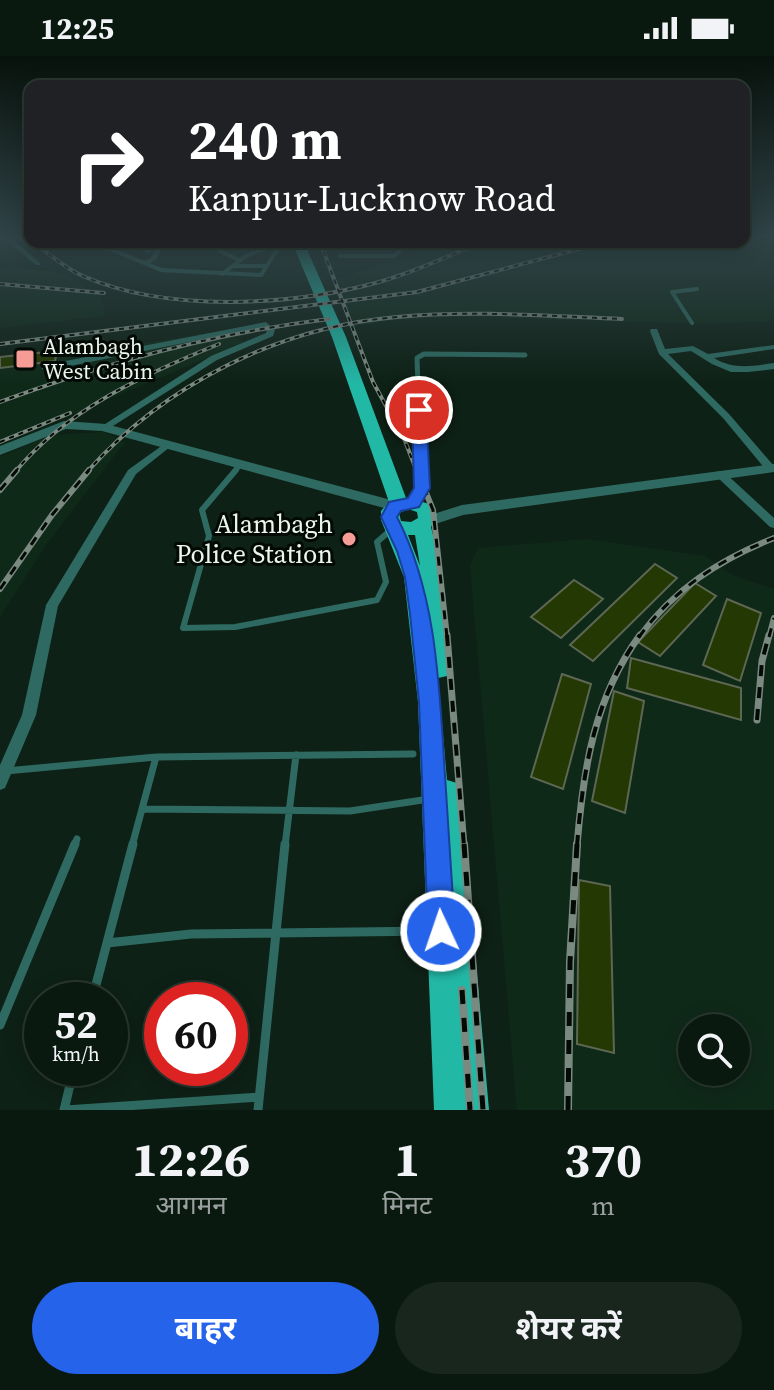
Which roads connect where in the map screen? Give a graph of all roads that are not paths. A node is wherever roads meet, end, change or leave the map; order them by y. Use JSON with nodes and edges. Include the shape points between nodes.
{"nodes":[{"id":1,"x":318,"y":285,"type":"edge"},
{"id":2,"x":697,"y":289,"type":"dead end"},
{"id":3,"x":692,"y":323,"type":"dead end"},
{"id":4,"x":654,"y":331,"type":"dead end"},
{"id":5,"x":774,"y":347,"type":"edge"},
{"id":6,"x":662,"y":352,"type":"junction"},
{"id":7,"x":525,"y":355,"type":"dead end"},
{"id":8,"x":707,"y":357,"type":"junction"},
{"id":9,"x":774,"y":366,"type":"edge"},
{"id":10,"x":45,"y":368,"type":"dead end"},
{"id":11,"x":105,"y":428,"type":"junction"},
{"id":12,"x":167,"y":445,"type":"junction"},
{"id":13,"x":0,"y":451,"type":"edge"},
{"id":14,"x":240,"y":465,"type":"junction"},
{"id":15,"x":772,"y":468,"type":"edge"},
{"id":16,"x":720,"y":474,"type":"junction"},
{"id":17,"x":409,"y":511,"type":"junction"},
{"id":18,"x":774,"y":524,"type":"edge"},
{"id":19,"x":413,"y":754,"type":"dead end"},
{"id":20,"x":296,"y":755,"type":"junction"},
{"id":21,"x":156,"y":757,"type":"junction"},
{"id":22,"x":3,"y":777,"type":"edge"},
{"id":23,"x":435,"y":798,"type":"junction"},
{"id":24,"x":290,"y":808,"type":"junction"},
{"id":25,"x":142,"y":809,"type":"junction"},
{"id":26,"x":77,"y":839,"type":"dead end"},
{"id":27,"x":441,"y":931,"type":"junction"},
{"id":28,"x":275,"y":932,"type":"junction"},
{"id":29,"x":107,"y":943,"type":"junction"},
{"id":30,"x":97,"y":982,"type":"edge"},
{"id":31,"x":0,"y":1025,"type":"edge"},
{"id":32,"x":70,"y":1086,"type":"edge"},
{"id":33,"x":259,"y":1097,"type":"junction"},
{"id":34,"x":65,"y":1110,"type":"edge"},
{"id":35,"x":258,"y":1110,"type":"edge"},
{"id":36,"x":451,"y":1110,"type":"edge"},
{"id":37,"x":472,"y":1110,"type":"edge"}],
"edges":[{"from":1,"to":17,"type":"main road"},
{"from":2,"to":3,"type":"lane","via":[[672,292]]},
{"from":4,"to":6,"type":"street"},
{"from":5,"to":8,"type":"street"},
{"from":6,"to":8,"type":"street","via":[[693,348]]},
{"from":6,"to":15,"type":"street"},
{"from":7,"to":17,"type":"lane","via":[[417,358]]},
{"from":8,"to":9,"type":"street","via":[[735,372]]},
{"from":10,"to":11,"type":"street","via":[[266,324],[271,330],[214,358]]},
{"from":11,"to":12,"type":"street"},
{"from":11,"to":13,"type":"street","via":[[64,425]]},
{"from":12,"to":14,"type":"street"},
{"from":12,"to":22,"type":"street","via":[[132,472],[52,605],[29,715]]},
{"from":14,"to":17,"type":"street"},
{"from":14,"to":17,"type":"lane","via":[[202,510],[209,536],[183,628],[235,627],[377,600],[386,582],[377,542]]},
{"from":15,"to":16,"type":"street"},
{"from":16,"to":17,"type":"street","via":[[462,510]]},
{"from":16,"to":18,"type":"street"},
{"from":17,"to":23,"type":"main road"},
{"from":17,"to":37,"type":"main road","via":[[434,611]]},
{"from":19,"to":20,"type":"lane"},
{"from":20,"to":21,"type":"lane"},
{"from":20,"to":24,"type":"lane"},
{"from":21,"to":22,"type":"lane"},
{"from":21,"to":25,"type":"lane"},
{"from":23,"to":24,"type":"lane","via":[[350,811]]},
{"from":23,"to":27,"type":"main road"},
{"from":24,"to":25,"type":"lane"},
{"from":24,"to":28,"type":"lane"},
{"from":25,"to":29,"type":"lane"},
{"from":26,"to":31,"type":"lane"},
{"from":27,"to":28,"type":"lane"},
{"from":27,"to":36,"type":"main road"},
{"from":28,"to":29,"type":"lane"},
{"from":28,"to":33,"type":"lane"},
{"from":29,"to":30,"type":"lane"},
{"from":32,"to":34,"type":"lane"},
{"from":33,"to":34,"type":"lane"},
{"from":33,"to":35,"type":"lane"}]}
